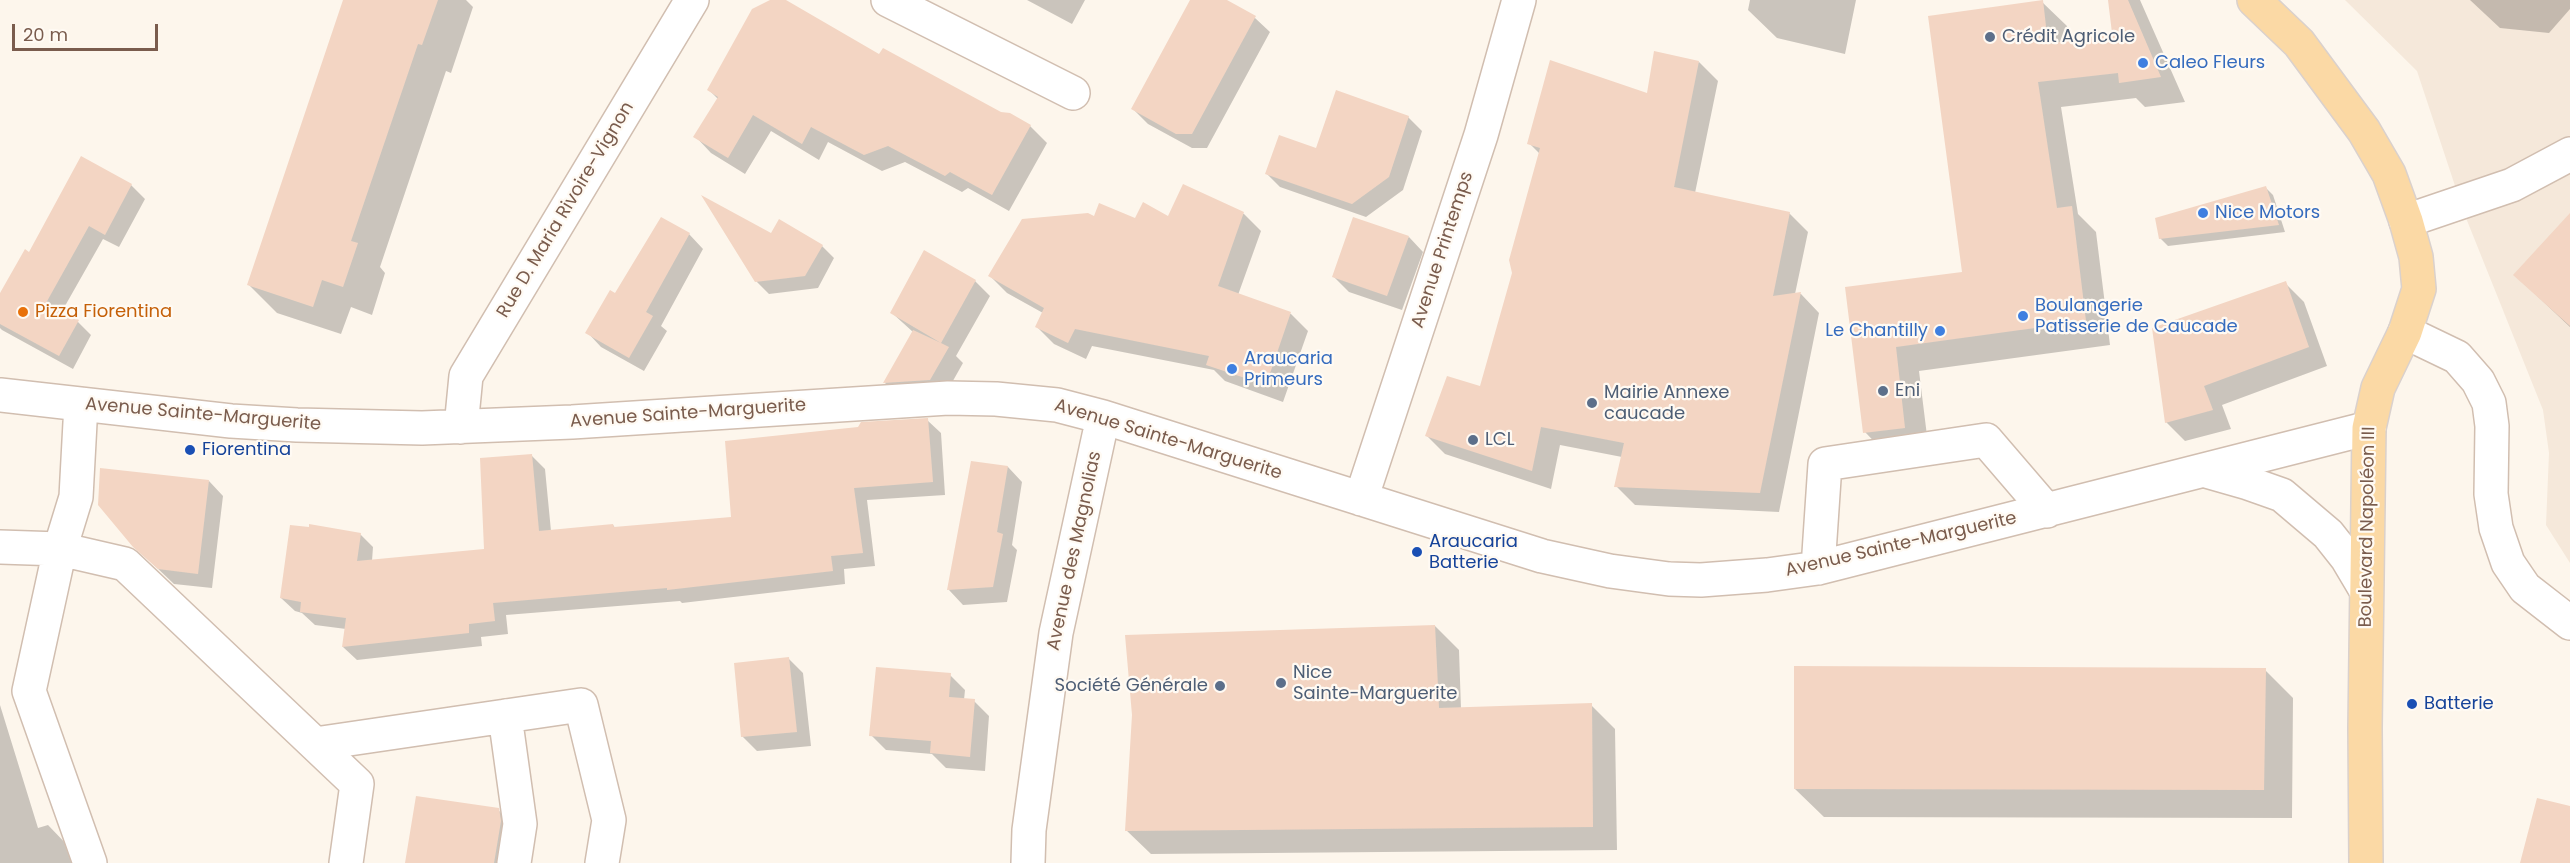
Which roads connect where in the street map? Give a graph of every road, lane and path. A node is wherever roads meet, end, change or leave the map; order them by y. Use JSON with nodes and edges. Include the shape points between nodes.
{"nodes":[{"id":1,"x":692,"y":0,"type":"edge"},
{"id":2,"x":888,"y":0,"type":"edge"},
{"id":3,"x":1518,"y":0,"type":"edge"},
{"id":4,"x":2254,"y":0,"type":"edge"},
{"id":5,"x":1073,"y":93,"type":"dead end"},
{"id":6,"x":2570,"y":154,"type":"edge"},
{"id":7,"x":2406,"y":221,"type":"junction"},
{"id":8,"x":2405,"y":332,"type":"junction"},
{"id":9,"x":0,"y":395,"type":"edge"},
{"id":10,"x":81,"y":404,"type":"junction"},
{"id":11,"x":1103,"y":417,"type":"junction"},
{"id":12,"x":461,"y":427,"type":"junction"},
{"id":13,"x":2369,"y":428,"type":"junction"},
{"id":14,"x":2204,"y":471,"type":"junction"},
{"id":15,"x":1361,"y":499,"type":"junction"},
{"id":16,"x":2047,"y":511,"type":"junction"},
{"id":17,"x":0,"y":548,"type":"edge"},
{"id":18,"x":60,"y":549,"type":"junction"},
{"id":19,"x":1818,"y":568,"type":"junction"},
{"id":20,"x":2366,"y":590,"type":"junction"},
{"id":21,"x":2570,"y":623,"type":"edge"},
{"id":22,"x":505,"y":716,"type":"junction"},
{"id":23,"x":315,"y":744,"type":"junction"},
{"id":24,"x":90,"y":863,"type":"edge"},
{"id":25,"x":346,"y":863,"type":"edge"},
{"id":26,"x":514,"y":863,"type":"edge"},
{"id":27,"x":602,"y":863,"type":"edge"},
{"id":28,"x":1028,"y":863,"type":"edge"},
{"id":29,"x":2366,"y":863,"type":"edge"}],
"edges":[{"from":1,"to":12,"type":"street","name":"Rue D. Maria Rivoire-Vignon","via":[[466,376]]},
{"from":2,"to":5,"type":"street"},
{"from":3,"to":15,"type":"street","name":"Avenue Printemps","via":[[1481,135]]},
{"from":4,"to":7,"type":"main road","name":"Boulevard Napoléon III","via":[[2299,43],[2351,111],[2389,174]]},
{"from":6,"to":7,"type":"street","via":[[2512,185]]},
{"from":7,"to":8,"type":"main road","name":"Boulevard Napoléon III","via":[[2416,257],[2419,289]]},
{"from":8,"to":13,"type":"main road","name":"Boulevard Napoléon III","via":[[2378,388]]},
{"from":8,"to":21,"type":"street","via":[[2457,357],[2478,381],[2489,403],[2491,494],[2496,528],[2508,563],[2525,588]]},
{"from":9,"to":10,"type":"street","name":"Avenue Sainte-Marguerite"},
{"from":10,"to":12,"type":"street","name":"Avenue Sainte-Marguerite","via":[[297,425]]},
{"from":10,"to":18,"type":"street","via":[[76,497]]},
{"from":11,"to":12,"type":"street","name":"Avenue Sainte-Marguerite","via":[[1057,405],[948,398]]},
{"from":11,"to":15,"type":"street","name":"Avenue Sainte-Marguerite"},
{"from":11,"to":28,"type":"street","name":"Avenue des Magnolias","via":[[1056,633]]},
{"from":13,"to":14,"type":"street","name":"Avenue Sainte-Marguerite"},
{"from":13,"to":20,"type":"main road","name":"Boulevard Napoléon III"},
{"from":14,"to":16,"type":"street","name":"Avenue Sainte-Marguerite"},
{"from":14,"to":20,"type":"street","name":"Avenue Sainte-Marguerite","via":[[2282,495],[2328,534]]},
{"from":15,"to":19,"type":"street","name":"Avenue Sainte-Marguerite","via":[[1542,556],[1611,571],[1701,580]]},
{"from":16,"to":19,"type":"street","name":"Avenue Sainte-Marguerite"},
{"from":16,"to":19,"type":"street","via":[[1986,440],[1825,464]]},
{"from":17,"to":18,"type":"street"},
{"from":18,"to":23,"type":"street","via":[[125,564]]},
{"from":18,"to":24,"type":"street","via":[[29,691]]},
{"from":20,"to":29,"type":"main road","name":"Boulevard Napoléon III"},
{"from":22,"to":23,"type":"street"},
{"from":22,"to":26,"type":"street","via":[[520,824]]},
{"from":22,"to":27,"type":"street","via":[[581,705],[609,820]]},
{"from":23,"to":25,"type":"street","via":[[357,784]]}]}
